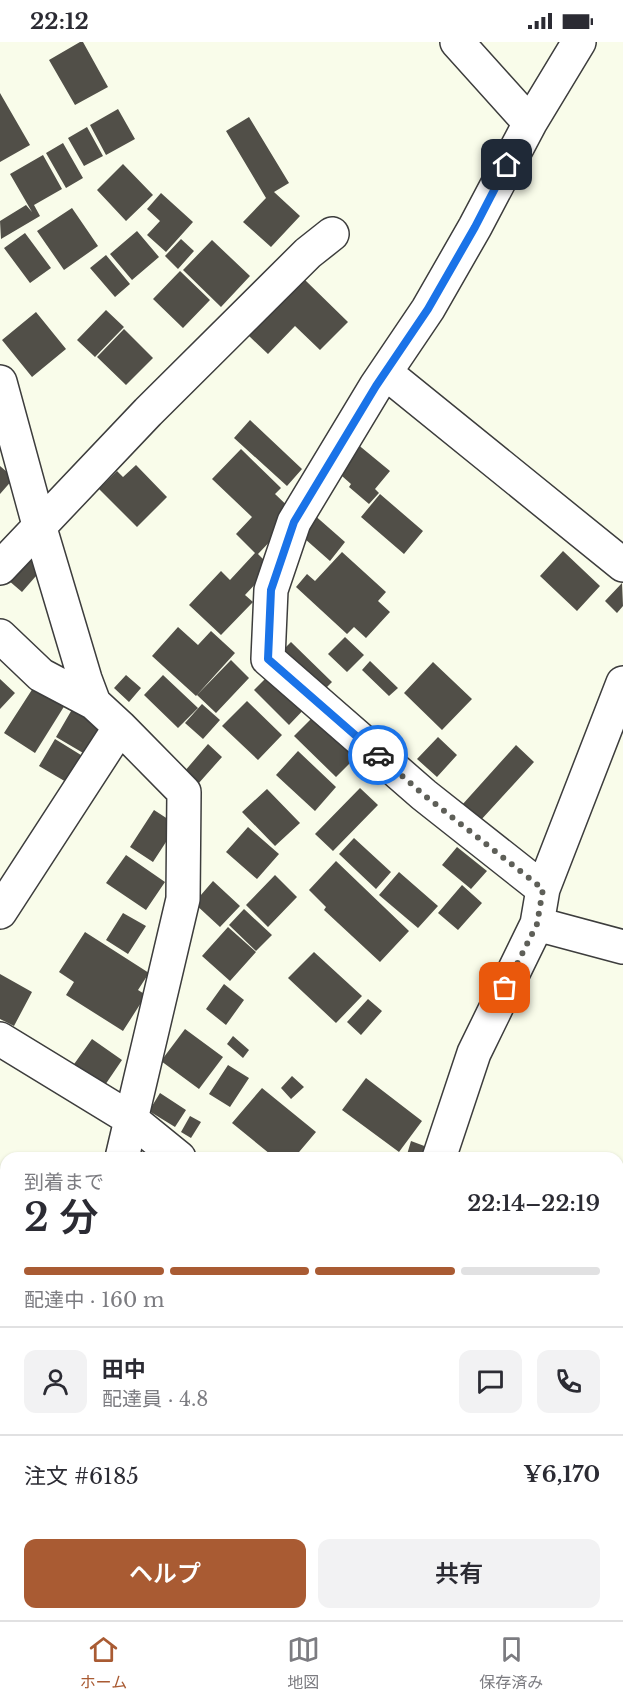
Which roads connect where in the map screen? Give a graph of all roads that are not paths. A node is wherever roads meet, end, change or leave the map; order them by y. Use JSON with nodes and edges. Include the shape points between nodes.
{"nodes":[{"id":1,"x":457,"y":42,"type":"edge"},
{"id":2,"x":579,"y":42,"type":"edge"},
{"id":3,"x":530,"y":123,"type":"junction"},
{"id":4,"x":332,"y":234,"type":"dead end"},
{"id":5,"x":386,"y":373,"type":"junction"},
{"id":6,"x":0,"y":382,"type":"edge"},
{"id":7,"x":39,"y":525,"type":"junction"},
{"id":8,"x":623,"y":565,"type":"edge"},
{"id":9,"x":0,"y":568,"type":"edge"},
{"id":10,"x":0,"y":636,"type":"edge"},
{"id":11,"x":623,"y":682,"type":"edge"},
{"id":12,"x":94,"y":703,"type":"junction"},
{"id":13,"x":120,"y":727,"type":"junction"},
{"id":14,"x":543,"y":889,"type":"junction"},
{"id":15,"x":0,"y":912,"type":"edge"},
{"id":16,"x":537,"y":924,"type":"junction"},
{"id":17,"x":623,"y":947,"type":"edge"},
{"id":18,"x":0,"y":1039,"type":"edge"},
{"id":19,"x":131,"y":1119,"type":"junction"},
{"id":20,"x":123,"y":1152,"type":"edge"},
{"id":21,"x":172,"y":1152,"type":"edge"},
{"id":22,"x":442,"y":1152,"type":"edge"}],
"edges":[{"from":1,"to":3,"type":"street"},
{"from":2,"to":3,"type":"street"},
{"from":3,"to":5,"type":"street","via":[[428,309]]},
{"from":4,"to":7,"type":"street","via":[[308,253]]},
{"from":5,"to":8,"type":"street"},
{"from":5,"to":14,"type":"street","via":[[294,522],[271,590],[268,659],[424,795]]},
{"from":6,"to":7,"type":"street"},
{"from":7,"to":9,"type":"street"},
{"from":7,"to":12,"type":"street"},
{"from":10,"to":12,"type":"street","via":[[41,675]]},
{"from":11,"to":14,"type":"street"},
{"from":12,"to":13,"type":"street"},
{"from":13,"to":15,"type":"street"},
{"from":13,"to":19,"type":"street","via":[[184,792],[183,899]]},
{"from":14,"to":16,"type":"street"},
{"from":16,"to":17,"type":"street"},
{"from":16,"to":22,"type":"street","via":[[474,1053]]},
{"from":18,"to":19,"type":"street"},
{"from":19,"to":20,"type":"street"},
{"from":19,"to":21,"type":"street"}]}
